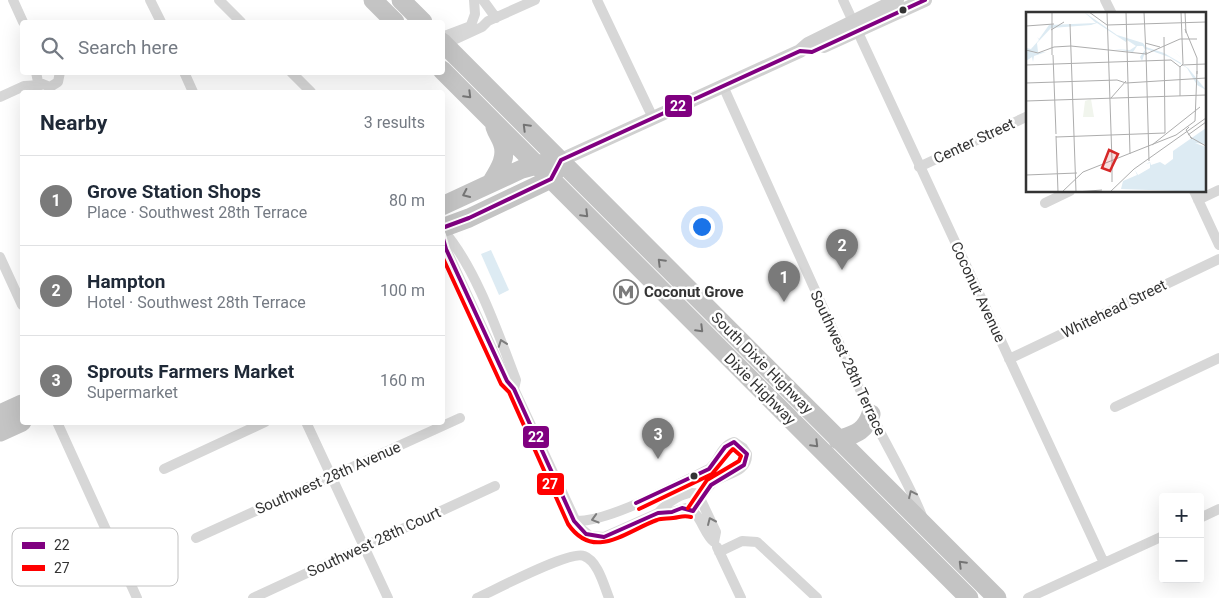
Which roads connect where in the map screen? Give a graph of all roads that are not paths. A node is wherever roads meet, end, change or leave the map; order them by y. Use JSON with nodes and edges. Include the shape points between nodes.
{"nodes":[{"id":1,"x":13,"y":0,"type":"edge"},
{"id":2,"x":150,"y":0,"type":"edge"},
{"id":3,"x":219,"y":0,"type":"edge"},
{"id":4,"x":373,"y":0,"type":"edge"},
{"id":5,"x":401,"y":0,"type":"edge"},
{"id":6,"x":474,"y":0,"type":"edge"},
{"id":7,"x":482,"y":0,"type":"edge"},
{"id":8,"x":535,"y":0,"type":"edge"},
{"id":9,"x":597,"y":0,"type":"edge"},
{"id":10,"x":842,"y":0,"type":"edge"},
{"id":11,"x":897,"y":0,"type":"edge"},
{"id":12,"x":925,"y":0,"type":"edge"},
{"id":13,"x":1105,"y":0,"type":"edge"},
{"id":14,"x":1111,"y":12,"type":"edge"},
{"id":15,"x":22,"y":20,"type":"edge"},
{"id":16,"x":160,"y":20,"type":"edge"},
{"id":17,"x":239,"y":20,"type":"edge"},
{"id":18,"x":393,"y":20,"type":"edge"},
{"id":19,"x":421,"y":20,"type":"edge"},
{"id":20,"x":492,"y":20,"type":"junction"},
{"id":21,"x":471,"y":25,"type":"junction"},
{"id":22,"x":855,"y":26,"type":"junction"},
{"id":23,"x":445,"y":41,"type":"edge"},
{"id":24,"x":445,"y":41,"type":"edge"},
{"id":25,"x":445,"y":44,"type":"edge"},
{"id":26,"x":445,"y":73,"type":"edge"},
{"id":27,"x":35,"y":75,"type":"edge"},
{"id":28,"x":37,"y":75,"type":"edge"},
{"id":29,"x":186,"y":75,"type":"edge"},
{"id":30,"x":294,"y":75,"type":"edge"},
{"id":31,"x":61,"y":79,"type":"edge"},
{"id":32,"x":24,"y":86,"type":"junction"},
{"id":33,"x":723,"y":86,"type":"junction"},
{"id":34,"x":46,"y":88,"type":"edge"},
{"id":35,"x":193,"y":90,"type":"edge"},
{"id":36,"x":309,"y":90,"type":"edge"},
{"id":37,"x":0,"y":97,"type":"edge"},
{"id":38,"x":1026,"y":117,"type":"edge"},
{"id":39,"x":653,"y":118,"type":"junction"},
{"id":40,"x":493,"y":120,"type":"junction"},
{"id":41,"x":561,"y":160,"type":"junction"},
{"id":42,"x":536,"y":164,"type":"junction"},
{"id":43,"x":920,"y":167,"type":"junction"},
{"id":44,"x":551,"y":179,"type":"junction"},
{"id":45,"x":491,"y":183,"type":"junction"},
{"id":46,"x":1219,"y":190,"type":"edge"},
{"id":47,"x":1068,"y":192,"type":"edge"},
{"id":48,"x":1196,"y":196,"type":"edge"},
{"id":49,"x":1046,"y":203,"type":"dead end"},
{"id":50,"x":445,"y":205,"type":"edge"},
{"id":51,"x":445,"y":229,"type":"edge"},
{"id":52,"x":445,"y":244,"type":"edge"},
{"id":53,"x":1219,"y":245,"type":"edge"},
{"id":54,"x":0,"y":257,"type":"edge"},
{"id":55,"x":1219,"y":259,"type":"edge"},
{"id":56,"x":20,"y":301,"type":"edge"},
{"id":57,"x":1219,"y":358,"type":"edge"},
{"id":58,"x":1009,"y":359,"type":"junction"},
{"id":59,"x":20,"y":405,"type":"edge"},
{"id":60,"x":1115,"y":407,"type":"dead end"},
{"id":61,"x":0,"y":414,"type":"edge"},
{"id":62,"x":871,"y":414,"type":"junction"},
{"id":63,"x":460,"y":418,"type":"dead end"},
{"id":64,"x":20,"y":423,"type":"edge"},
{"id":65,"x":58,"y":425,"type":"edge"},
{"id":66,"x":259,"y":425,"type":"edge"},
{"id":67,"x":307,"y":425,"type":"edge"},
{"id":68,"x":445,"y":425,"type":"edge"},
{"id":69,"x":445,"y":425,"type":"edge"},
{"id":70,"x":0,"y":432,"type":"edge"},
{"id":71,"x":838,"y":440,"type":"junction"},
{"id":72,"x":164,"y":469,"type":"dead end"},
{"id":73,"x":331,"y":477,"type":"junction"},
{"id":74,"x":495,"y":486,"type":"dead end"},
{"id":75,"x":701,"y":498,"type":"junction"},
{"id":76,"x":1219,"y":509,"type":"edge"},
{"id":77,"x":693,"y":511,"type":"junction"},
{"id":78,"x":658,"y":513,"type":"junction"},
{"id":79,"x":1204,"y":516,"type":"edge"},
{"id":80,"x":574,"y":521,"type":"junction"},
{"id":81,"x":105,"y":528,"type":"edge"},
{"id":82,"x":927,"y":528,"type":"junction"},
{"id":83,"x":196,"y":538,"type":"dead end"},
{"id":84,"x":1159,"y":538,"type":"edge"},
{"id":85,"x":716,"y":547,"type":"junction"},
{"id":86,"x":364,"y":548,"type":"junction"},
{"id":87,"x":1104,"y":563,"type":"junction"},
{"id":88,"x":132,"y":586,"type":"edge"},
{"id":89,"x":137,"y":598,"type":"edge"},
{"id":90,"x":253,"y":598,"type":"edge"},
{"id":91,"x":388,"y":598,"type":"edge"},
{"id":92,"x":477,"y":598,"type":"edge"},
{"id":93,"x":609,"y":598,"type":"edge"},
{"id":94,"x":741,"y":598,"type":"edge"},
{"id":95,"x":817,"y":598,"type":"edge"},
{"id":96,"x":969,"y":598,"type":"edge"},
{"id":97,"x":997,"y":598,"type":"edge"},
{"id":98,"x":1028,"y":598,"type":"edge"}],
"edges":[{"from":1,"to":15,"type":"street"},
{"from":2,"to":16,"type":"street"},
{"from":3,"to":17,"type":"street"},
{"from":4,"to":18,"type":"highway"},
{"from":5,"to":19,"type":"highway"},
{"from":6,"to":21,"type":"street","via":[[475,14]]},
{"from":7,"to":20,"type":"street"},
{"from":8,"to":20,"type":"street"},
{"from":9,"to":39,"type":"street"},
{"from":10,"to":22,"type":"street","name":"Coconut Avenue"},
{"from":11,"to":22,"type":"main road"},
{"from":12,"to":22,"type":"main road"},
{"from":13,"to":14,"type":"street"},
{"from":20,"to":21,"type":"street"},
{"from":20,"to":24,"type":"street"},
{"from":21,"to":23,"type":"street"},
{"from":22,"to":33,"type":"main road","via":[[812,52],[800,51]]},
{"from":22,"to":43,"type":"street","name":"Coconut Avenue"},
{"from":41,"to":25,"type":"highway","name":"South Dixie Highway","one_way":true},
{"from":26,"to":40,"type":"highway","one_way":true},
{"from":27,"to":32,"type":"street"},
{"from":28,"to":34,"type":"street"},
{"from":29,"to":35,"type":"street"},
{"from":30,"to":36,"type":"street"},
{"from":31,"to":34,"type":"street"},
{"from":32,"to":34,"type":"street"},
{"from":32,"to":37,"type":"street"},
{"from":33,"to":39,"type":"main road"},
{"from":33,"to":62,"type":"street","name":"Southwest 28th Terrace"},
{"from":38,"to":43,"type":"street","name":"Center Street"},
{"from":39,"to":41,"type":"main road"},
{"from":40,"to":42,"type":"highway"},
{"from":40,"to":45,"type":"highway","via":[[504,153]]},
{"from":41,"to":42,"type":"highway"},
{"from":41,"to":44,"type":"highway"},
{"from":71,"to":41,"type":"highway","name":"South Dixie Highway","one_way":true},
{"from":42,"to":44,"type":"highway"},
{"from":42,"to":45,"type":"highway"},
{"from":43,"to":58,"type":"street","name":"Coconut Avenue"},
{"from":44,"to":51,"type":"highway"},
{"from":44,"to":96,"type":"highway","name":"Dixie Highway","one_way":true},
{"from":45,"to":50,"type":"highway","one_way":true},
{"from":46,"to":48,"type":"street"},
{"from":47,"to":49,"type":"street"},
{"from":48,"to":53,"type":"street"},
{"from":52,"to":80,"type":"street"},
{"from":54,"to":56,"type":"street"},
{"from":55,"to":58,"type":"street","name":"Whitehead Street"},
{"from":57,"to":60,"type":"street"},
{"from":58,"to":87,"type":"street","name":"Coconut Avenue"},
{"from":59,"to":61,"type":"highway"},
{"from":62,"to":71,"type":"highway","via":[[862,431]]},
{"from":82,"to":62,"type":"street","name":"Southwest 28th Terrace","one_way":true},
{"from":63,"to":69,"type":"street","name":"Southwest 28th Avenue"},
{"from":64,"to":70,"type":"highway"},
{"from":65,"to":81,"type":"street"},
{"from":66,"to":72,"type":"street"},
{"from":67,"to":73,"type":"street"},
{"from":68,"to":73,"type":"street","name":"Southwest 28th Avenue"},
{"from":71,"to":82,"type":"highway","name":"South Dixie Highway"},
{"from":73,"to":83,"type":"street","name":"Southwest 28th Avenue"},
{"from":73,"to":86,"type":"street"},
{"from":74,"to":86,"type":"street","name":"Southwest 28th Court"},
{"from":75,"to":77,"type":"street"},
{"from":75,"to":78,"type":"street","via":[[693,492],[667,503]]},
{"from":75,"to":80,"type":"street","one_way":true,"via":[[714,482],[745,465],[747,454],[739,444],[728,444],[722,449],[716,464],[709,469],[608,516],[587,522]]},
{"from":85,"to":75,"type":"street","one_way":true,"via":[[716,532]]},
{"from":76,"to":79,"type":"street"},
{"from":77,"to":78,"type":"street","via":[[682,508]]},
{"from":77,"to":85,"type":"street"},
{"from":78,"to":80,"type":"street","via":[[599,538],[581,531]]},
{"from":97,"to":82,"type":"highway","name":"South Dixie Highway","one_way":true},
{"from":84,"to":87,"type":"street"},
{"from":85,"to":94,"type":"street"},
{"from":85,"to":95,"type":"street","via":[[758,542]]},
{"from":86,"to":90,"type":"street","name":"Southwest 28th Court"},
{"from":86,"to":91,"type":"street"},
{"from":87,"to":98,"type":"street"},
{"from":88,"to":89,"type":"street"},
{"from":92,"to":93,"type":"street","via":[[571,555],[584,556],[593,563]]}]}
